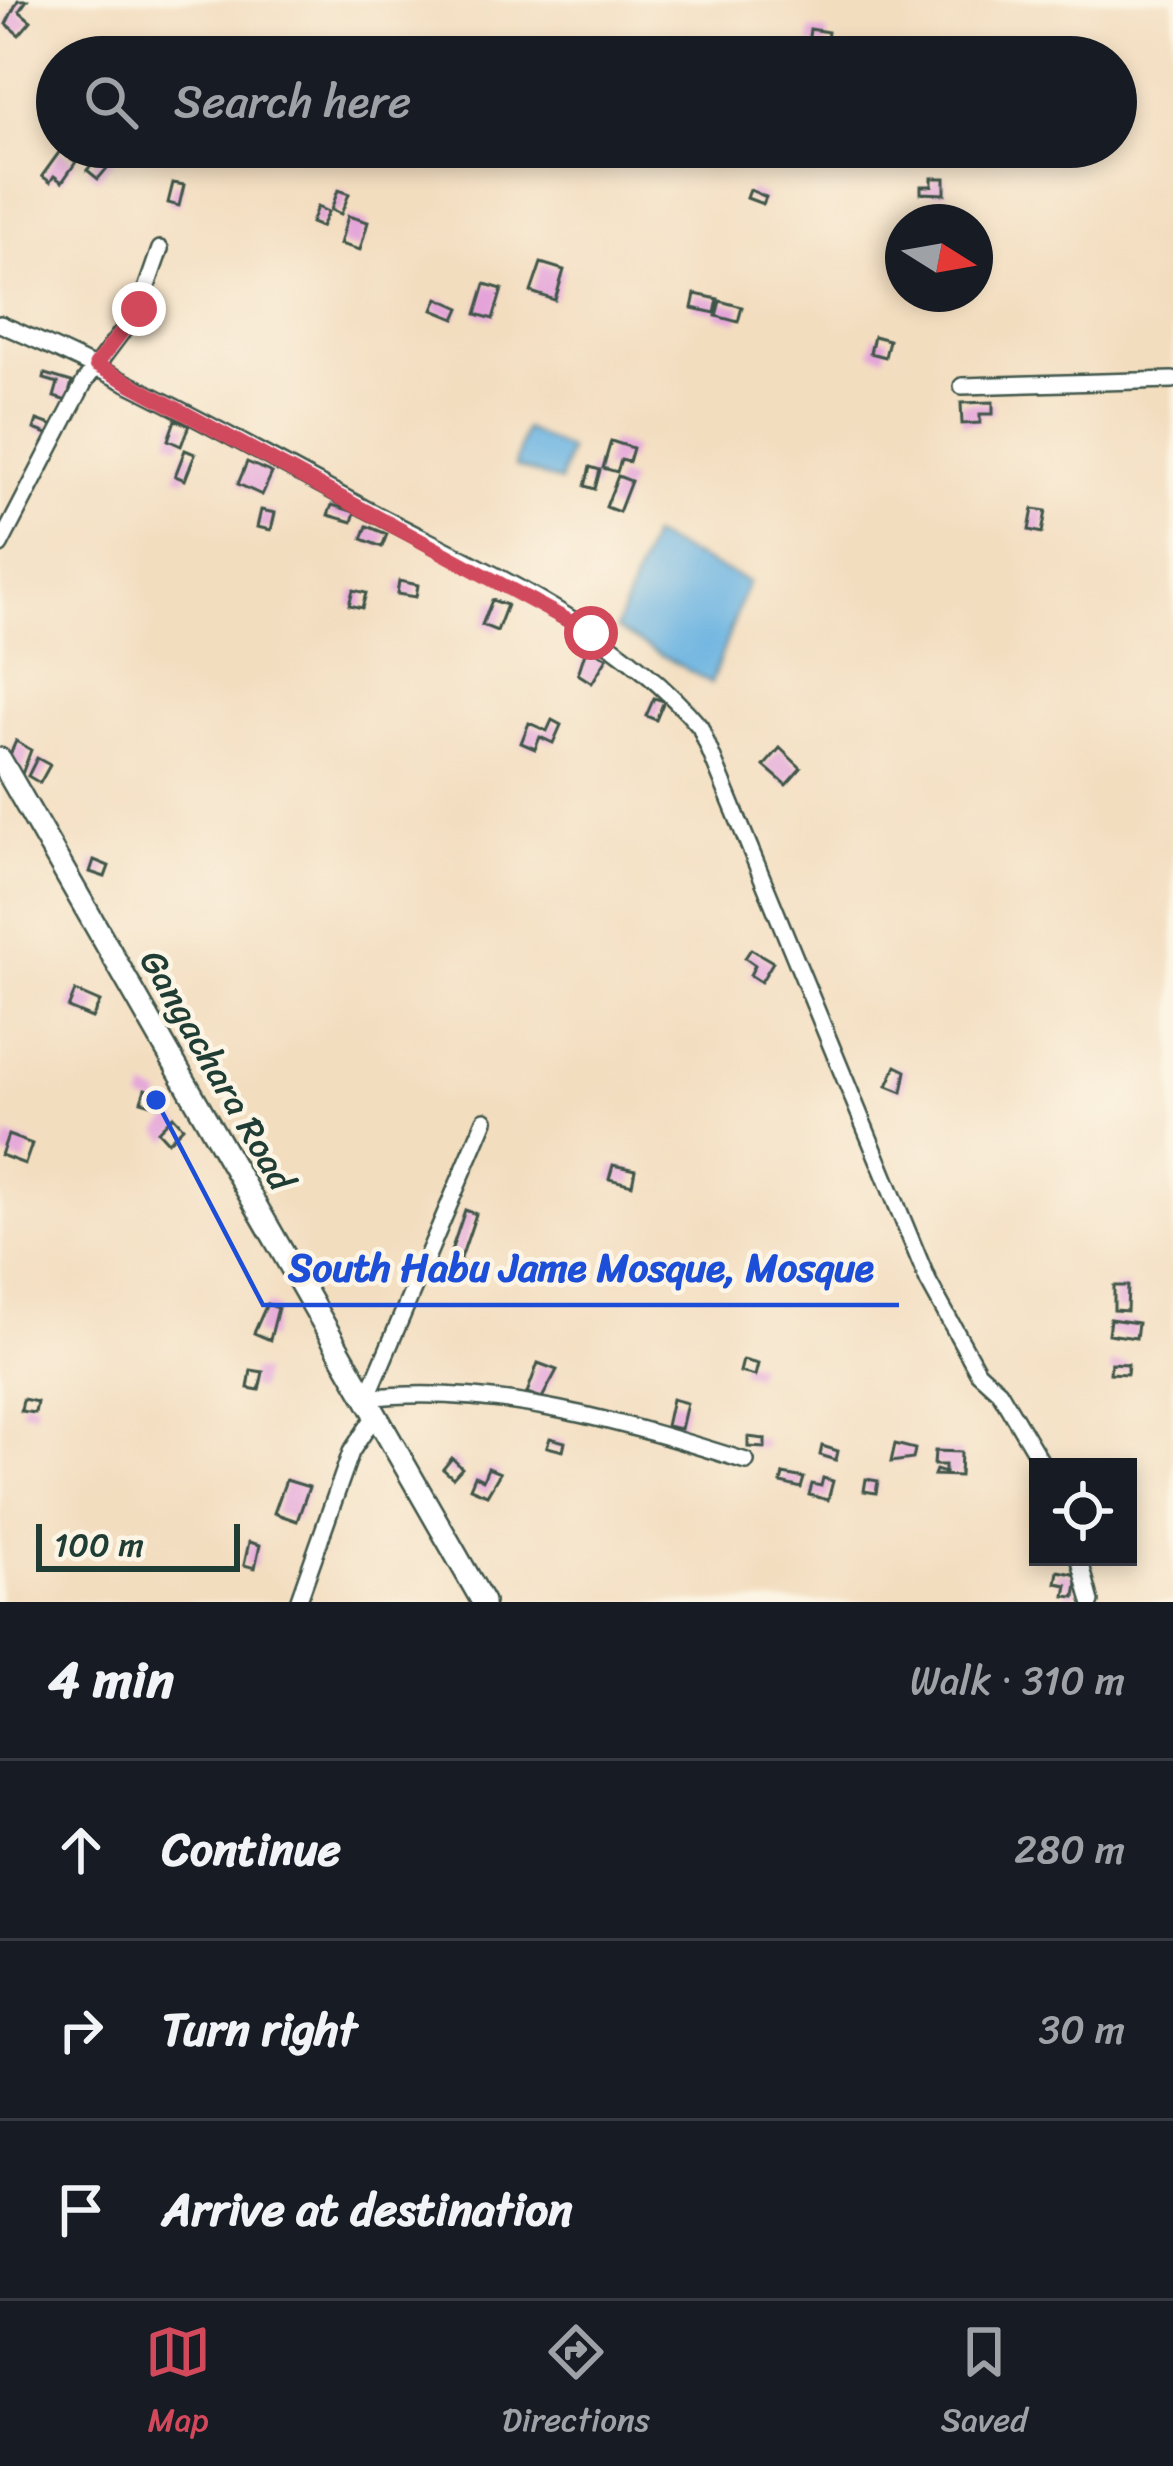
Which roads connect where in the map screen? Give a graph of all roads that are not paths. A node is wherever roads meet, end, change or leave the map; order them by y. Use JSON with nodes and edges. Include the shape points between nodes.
{"nodes":[{"id":1,"x":160,"y":249,"type":"dead end"},
{"id":2,"x":0,"y":324,"type":"edge"},
{"id":3,"x":96,"y":365,"type":"junction"},
{"id":4,"x":1173,"y":380,"type":"edge"},
{"id":5,"x":962,"y":386,"type":"dead end"},
{"id":6,"x":0,"y":545,"type":"edge"},
{"id":7,"x":0,"y":759,"type":"edge"},
{"id":8,"x":485,"y":1120,"type":"dead end"},
{"id":9,"x":371,"y":1406,"type":"junction"},
{"id":10,"x":1039,"y":1458,"type":"edge"},
{"id":11,"x":746,"y":1461,"type":"dead end"},
{"id":12,"x":1081,"y":1566,"type":"edge"},
{"id":13,"x":298,"y":1602,"type":"edge"},
{"id":14,"x":483,"y":1602,"type":"edge"},
{"id":15,"x":1090,"y":1602,"type":"edge"}],
"edges":[{"from":1,"to":3,"type":"street","via":[[139,309]]},
{"from":2,"to":3,"type":"street"},
{"from":3,"to":6,"type":"street"},
{"from":3,"to":10,"type":"street","via":[[540,601],[670,692],[700,727],[928,1280],[978,1372],[999,1391]]},
{"from":4,"to":5,"type":"street"},
{"from":7,"to":9,"type":"main road","name":"Gangachara Road"},
{"from":8,"to":9,"type":"street"},
{"from":9,"to":11,"type":"street","via":[[428,1391],[660,1434]]},
{"from":9,"to":13,"type":"street"},
{"from":9,"to":14,"type":"main road","name":"Gangachara Road"},
{"from":12,"to":15,"type":"street"}]}
